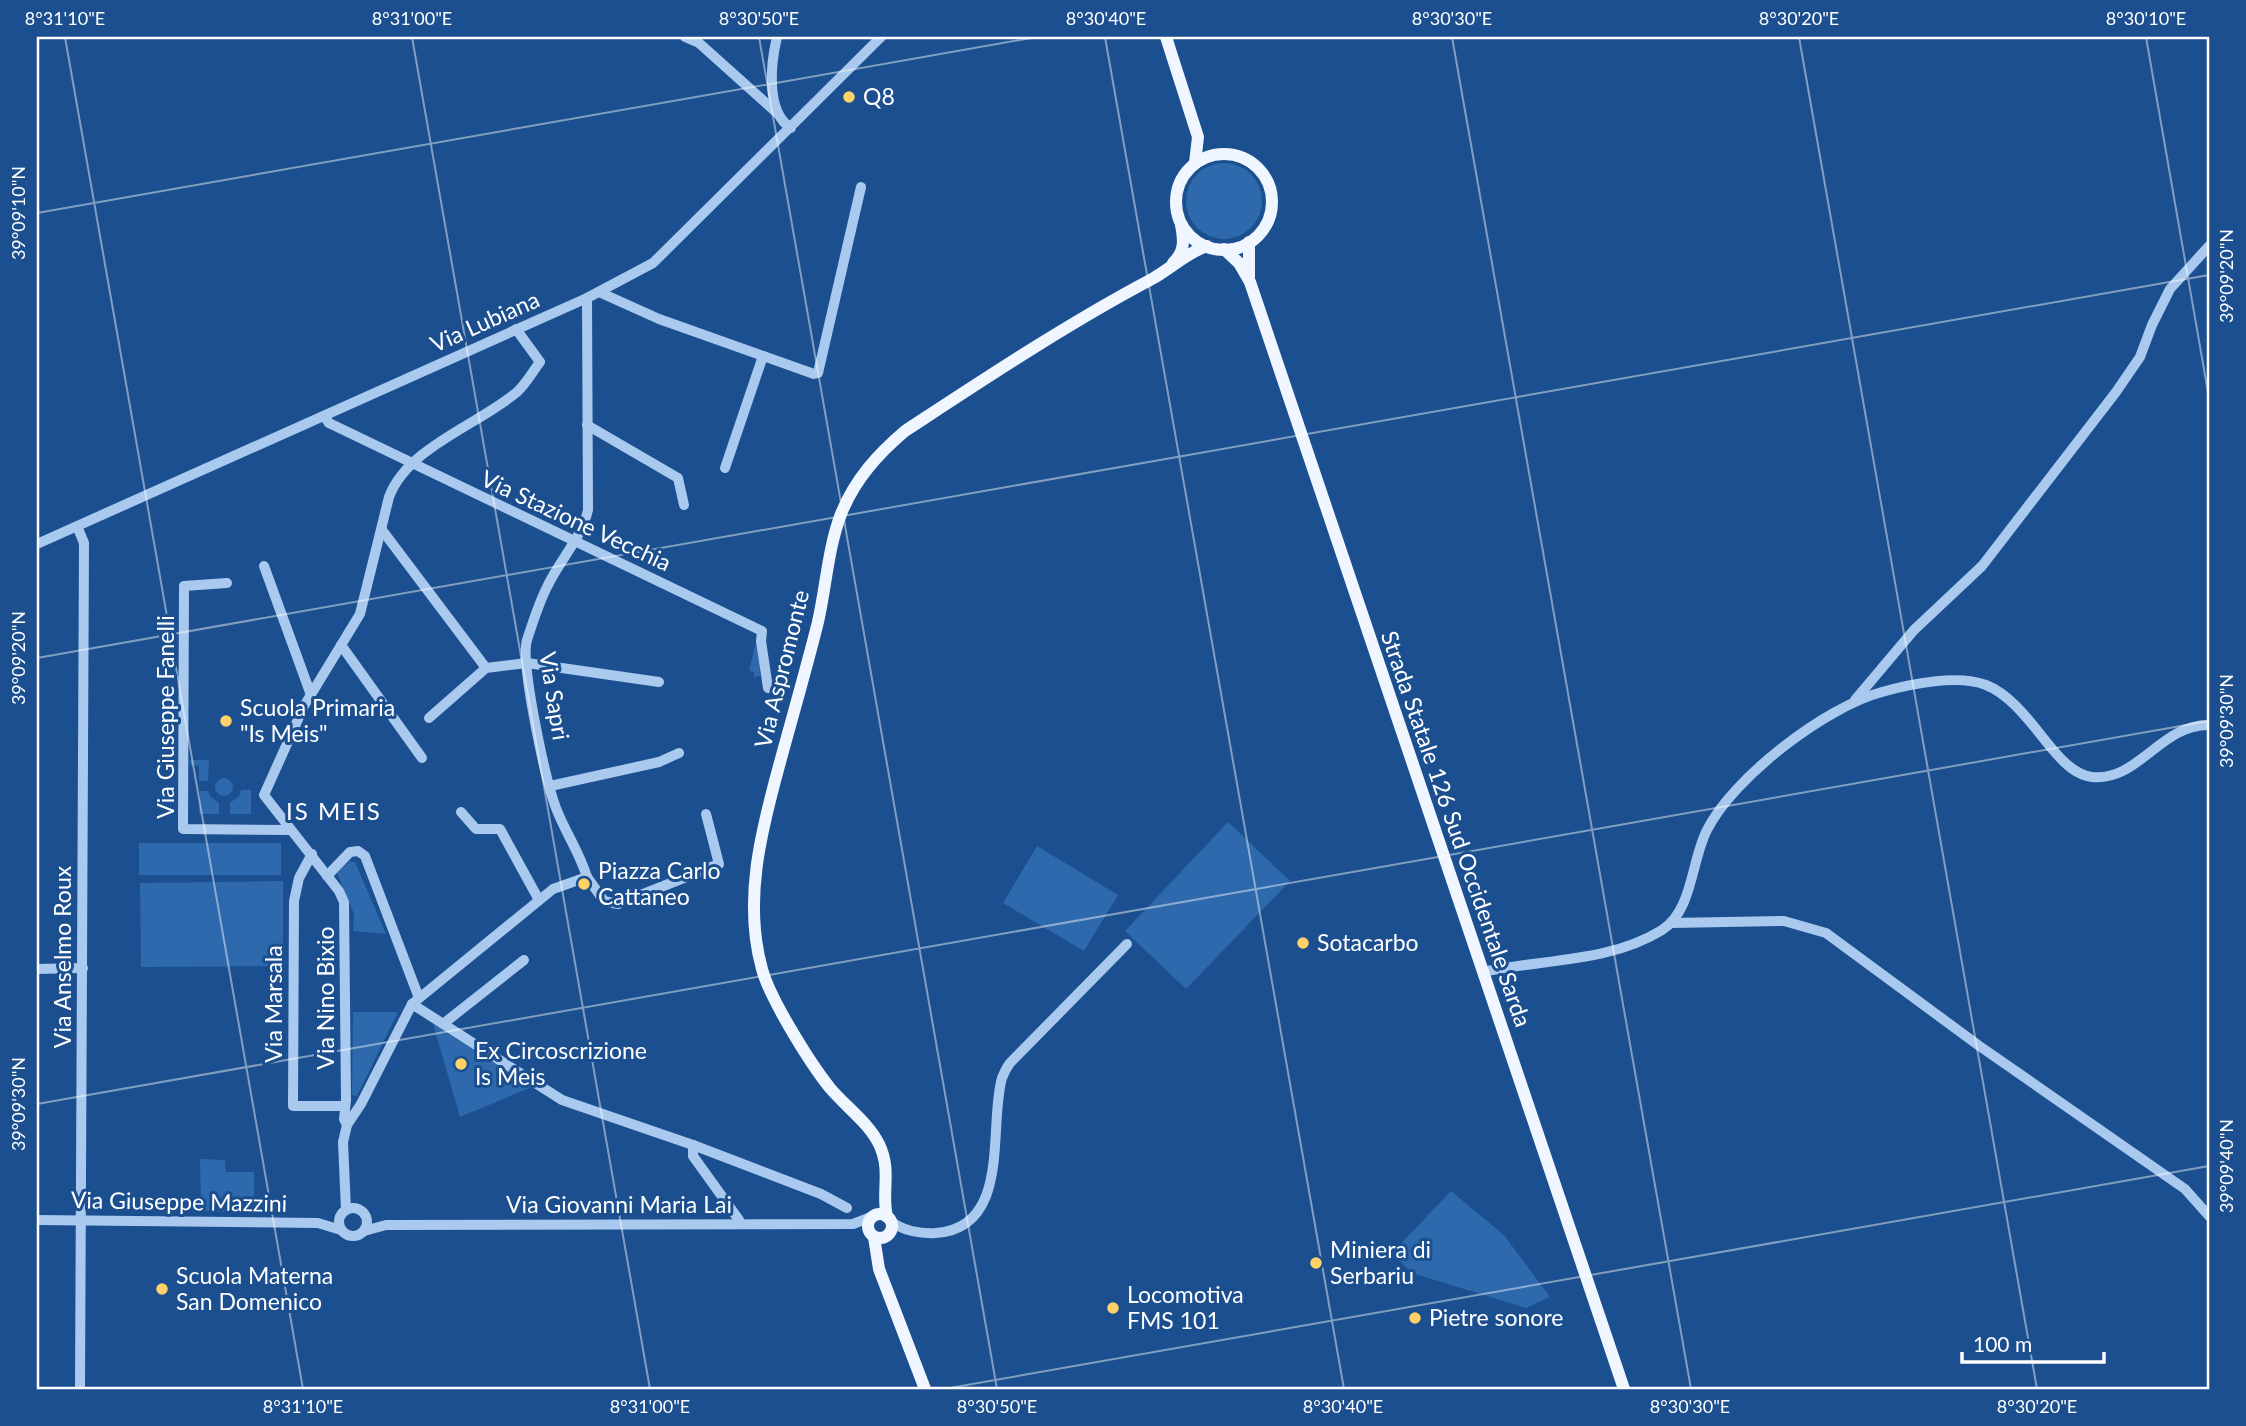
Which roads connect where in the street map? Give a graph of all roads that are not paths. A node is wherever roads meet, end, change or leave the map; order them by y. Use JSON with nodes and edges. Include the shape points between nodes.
{"nodes":[{"id":1,"x":685,"y":37,"type":"edge"},
{"id":2,"x":776,"y":37,"type":"edge"},
{"id":3,"x":881,"y":37,"type":"edge"},
{"id":4,"x":1166,"y":37,"type":"edge"},
{"id":5,"x":1191,"y":110,"type":"junction"},
{"id":6,"x":777,"y":113,"type":"junction"},
{"id":7,"x":791,"y":128,"type":"junction"},
{"id":8,"x":1222,"y":154,"type":"junction"},
{"id":9,"x":1195,"y":163,"type":"junction"},
{"id":10,"x":861,"y":187,"type":"dead end"},
{"id":11,"x":1179,"y":218,"type":"junction"},
{"id":12,"x":1249,"y":243,"type":"junction"},
{"id":13,"x":1207,"y":246,"type":"junction"},
{"id":14,"x":2209,"y":246,"type":"edge"},
{"id":15,"x":1224,"y":249,"type":"junction"},
{"id":16,"x":1163,"y":273,"type":"junction"},
{"id":17,"x":1250,"y":282,"type":"junction"},
{"id":18,"x":600,"y":292,"type":"junction"},
{"id":19,"x":587,"y":298,"type":"junction"},
{"id":20,"x":516,"y":329,"type":"junction"},
{"id":21,"x":763,"y":356,"type":"junction"},
{"id":22,"x":324,"y":416,"type":"junction"},
{"id":23,"x":587,"y":425,"type":"junction"},
{"id":24,"x":413,"y":463,"type":"junction"},
{"id":25,"x":725,"y":468,"type":"dead end"},
{"id":26,"x":684,"y":505,"type":"dead end"},
{"id":27,"x":76,"y":526,"type":"junction"},
{"id":28,"x":382,"y":530,"type":"junction"},
{"id":29,"x":574,"y":541,"type":"junction"},
{"id":30,"x":37,"y":544,"type":"edge"},
{"id":31,"x":264,"y":566,"type":"dead end"},
{"id":32,"x":227,"y":583,"type":"dead end"},
{"id":33,"x":341,"y":645,"type":"junction"},
{"id":34,"x":527,"y":663,"type":"junction"},
{"id":35,"x":486,"y":668,"type":"junction"},
{"id":36,"x":659,"y":682,"type":"dead end"},
{"id":37,"x":768,"y":688,"type":"dead end"},
{"id":38,"x":311,"y":695,"type":"junction"},
{"id":39,"x":1855,"y":701,"type":"junction"},
{"id":40,"x":429,"y":718,"type":"dead end"},
{"id":41,"x":2209,"y":725,"type":"edge"},
{"id":42,"x":679,"y":753,"type":"dead end"},
{"id":43,"x":422,"y":758,"type":"dead end"},
{"id":44,"x":550,"y":786,"type":"junction"},
{"id":45,"x":461,"y":812,"type":"dead end"},
{"id":46,"x":706,"y":814,"type":"dead end"},
{"id":47,"x":290,"y":831,"type":"junction"},
{"id":48,"x":312,"y":855,"type":"junction"},
{"id":49,"x":327,"y":876,"type":"junction"},
{"id":50,"x":587,"y":877,"type":"junction"},
{"id":51,"x":539,"y":901,"type":"junction"},
{"id":52,"x":1671,"y":923,"type":"junction"},
{"id":53,"x":1127,"y":944,"type":"dead end"},
{"id":54,"x":524,"y":960,"type":"dead end"},
{"id":55,"x":83,"y":968,"type":"junction"},
{"id":56,"x":37,"y":969,"type":"edge"},
{"id":57,"x":1483,"y":972,"type":"junction"},
{"id":58,"x":415,"y":1001,"type":"junction"},
{"id":59,"x":443,"y":1024,"type":"junction"},
{"id":60,"x":346,"y":1103,"type":"junction"},
{"id":61,"x":361,"y":1104,"type":"junction"},
{"id":62,"x":346,"y":1125,"type":"junction"},
{"id":63,"x":693,"y":1145,"type":"junction"},
{"id":64,"x":847,"y":1208,"type":"dead end"},
{"id":65,"x":347,"y":1212,"type":"junction"},
{"id":66,"x":2209,"y":1216,"type":"edge"},
{"id":67,"x":366,"y":1217,"type":"junction"},
{"id":68,"x":37,"y":1220,"type":"edge"},
{"id":69,"x":81,"y":1220,"type":"junction"},
{"id":70,"x":321,"y":1223,"type":"junction"},
{"id":71,"x":738,"y":1223,"type":"junction"},
{"id":72,"x":386,"y":1225,"type":"junction"},
{"id":73,"x":879,"y":1229,"type":"junction"},
{"id":74,"x":341,"y":1230,"type":"junction"},
{"id":75,"x":364,"y":1231,"type":"junction"},
{"id":76,"x":80,"y":1389,"type":"edge"},
{"id":77,"x":925,"y":1389,"type":"edge"},
{"id":78,"x":1624,"y":1389,"type":"edge"}],
"edges":[{"from":1,"to":6,"type":"street","via":[[699,43]]},
{"from":2,"to":6,"type":"street","via":[[771,86]]},
{"from":3,"to":7,"type":"street","name":"Via Lubiana"},
{"from":4,"to":5,"type":"main road"},
{"from":5,"to":8,"type":"main road","via":[[1201,134]]},
{"from":5,"to":9,"type":"main road","via":[[1198,138]]},
{"from":6,"to":7,"type":"street"},
{"from":7,"to":18,"type":"street","name":"Via Lubiana","via":[[653,264]]},
{"from":8,"to":9,"type":"main road"},
{"from":8,"to":12,"type":"main road","via":[[1250,162],[1269,184],[1270,214]]},
{"from":9,"to":11,"type":"main road","via":[[1178,188]]},
{"from":10,"to":21,"type":"street","via":[[818,373]]},
{"from":11,"to":13,"type":"main road","via":[[1190,235]]},
{"from":11,"to":16,"type":"main road","name":"Via Aspromonte","via":[[1184,248]]},
{"from":12,"to":15,"type":"main road"},
{"from":12,"to":17,"type":"main road"},
{"from":13,"to":15,"type":"main road"},
{"from":13,"to":16,"type":"main road","name":"Via Aspromonte"},
{"from":14,"to":39,"type":"street","via":[[2171,289],[2140,357],[2116,392],[1982,566],[1914,630]]},
{"from":15,"to":17,"type":"main road"},
{"from":16,"to":73,"type":"main road","name":"Via Aspromonte","via":[[1095,310],[905,430],[856,484],[841,515],[761,834],[754,929],[769,990],[828,1086],[881,1148],[887,1169]]},
{"from":17,"to":57,"type":"main road","name":"Strada Statale 126 Sud Occidentale Sarda"},
{"from":18,"to":19,"type":"street","name":"Via Lubiana"},
{"from":18,"to":21,"type":"street","via":[[659,319]]},
{"from":19,"to":20,"type":"street","name":"Via Lubiana"},
{"from":19,"to":23,"type":"street","name":"Via Sapri"},
{"from":20,"to":22,"type":"street","name":"Via Lubiana"},
{"from":20,"to":24,"type":"street","via":[[540,362],[533,372],[518,391]]},
{"from":21,"to":25,"type":"street"},
{"from":22,"to":24,"type":"street","name":"Via Stazione Vecchia","via":[[329,423]]},
{"from":22,"to":27,"type":"street","name":"Via Lubiana"},
{"from":23,"to":26,"type":"street","via":[[678,478]]},
{"from":23,"to":29,"type":"street","name":"Via Sapri","via":[[588,510]]},
{"from":24,"to":28,"type":"street","via":[[395,481]]},
{"from":24,"to":29,"type":"street","name":"Via Stazione Vecchia"},
{"from":27,"to":30,"type":"street","name":"Via Lubiana"},
{"from":27,"to":55,"type":"street","name":"Via Anselmo Roux","via":[[84,543]]},
{"from":28,"to":33,"type":"street","via":[[360,614]]},
{"from":28,"to":35,"type":"street"},
{"from":29,"to":34,"type":"street","name":"Via Sapri","via":[[546,587],[526,645]]},
{"from":29,"to":37,"type":"street","name":"Via Stazione Vecchia","via":[[762,631]]},
{"from":31,"to":38,"type":"street"},
{"from":32,"to":47,"type":"street","name":"Via Giuseppe Fanelli","via":[[184,586],[183,829]]},
{"from":33,"to":38,"type":"street"},
{"from":33,"to":43,"type":"street"},
{"from":34,"to":35,"type":"street"},
{"from":34,"to":36,"type":"street"},
{"from":34,"to":44,"type":"street","name":"Via Sapri","via":[[530,699]]},
{"from":35,"to":40,"type":"street"},
{"from":38,"to":47,"type":"street","name":"Via Nino Bixio","via":[[264,795]]},
{"from":39,"to":41,"type":"street","via":[[1909,686],[1959,680],[1987,685],[2008,700],[2060,758],[2080,775],[2094,777],[2122,771],[2191,725]]},
{"from":39,"to":52,"type":"street","via":[[1749,774],[1731,793],[1706,832],[1687,892]]},
{"from":42,"to":44,"type":"street","via":[[659,762]]},
{"from":44,"to":50,"type":"street","name":"Via Sapri"},
{"from":45,"to":51,"type":"street","via":[[476,829],[500,829]]},
{"from":46,"to":50,"type":"street","via":[[719,864],[618,904],[604,901]]},
{"from":47,"to":48,"type":"street","name":"Via Nino Bixio"},
{"from":48,"to":49,"type":"street","name":"Via Nino Bixio"},
{"from":48,"to":60,"type":"street","name":"Via Marsala","via":[[299,878],[294,901],[293,1106]]},
{"from":49,"to":58,"type":"street","via":[[350,852],[366,856]]},
{"from":49,"to":60,"type":"street","name":"Via Nino Bixio","via":[[339,891],[345,914]]},
{"from":50,"to":51,"type":"street","via":[[552,889]]},
{"from":51,"to":58,"type":"street"},
{"from":52,"to":57,"type":"street","via":[[1646,938],[1585,957]]},
{"from":52,"to":66,"type":"street","via":[[1784,921],[1826,933],[2185,1189]]},
{"from":53,"to":73,"type":"street","via":[[1010,1063],[1002,1077],[993,1165],[979,1210],[952,1230],[934,1234]]},
{"from":54,"to":59,"type":"street"},
{"from":55,"to":56,"type":"street"},
{"from":55,"to":69,"type":"street","name":"Via Anselmo Roux"},
{"from":57,"to":78,"type":"main road","name":"Strada Statale 126 Sud Occidentale Sarda"},
{"from":58,"to":59,"type":"street"},
{"from":58,"to":61,"type":"street"},
{"from":59,"to":63,"type":"street","via":[[562,1100]]},
{"from":60,"to":61,"type":"street"},
{"from":60,"to":62,"type":"street","name":"Via Nino Bixio"},
{"from":61,"to":62,"type":"street"},
{"from":62,"to":65,"type":"street","name":"Via Nino Bixio"},
{"from":63,"to":64,"type":"street"},
{"from":63,"to":71,"type":"street","via":[[693,1156]]},
{"from":65,"to":67,"type":"street","via":[[363,1212]]},
{"from":65,"to":70,"type":"street","name":"Via Giuseppe Mazzini"},
{"from":65,"to":74,"type":"street"},
{"from":67,"to":72,"type":"street","name":"Via Giovanni Maria Lai"},
{"from":67,"to":75,"type":"street"},
{"from":68,"to":69,"type":"street","name":"Via Giuseppe Mazzini"},
{"from":69,"to":70,"type":"street","name":"Via Giuseppe Mazzini"},
{"from":69,"to":76,"type":"street","name":"Via Anselmo Roux"},
{"from":70,"to":74,"type":"street","name":"Via Giuseppe Mazzini"},
{"from":71,"to":72,"type":"street","name":"Via Giovanni Maria Lai"},
{"from":71,"to":73,"type":"street","name":"Via Giovanni Maria Lai","via":[[853,1224]]},
{"from":72,"to":75,"type":"street","name":"Via Giovanni Maria Lai"},
{"from":73,"to":77,"type":"main road","name":"Via Aspromonte","via":[[879,1269]]},
{"from":74,"to":75,"type":"street","via":[[354,1236]]}]}
